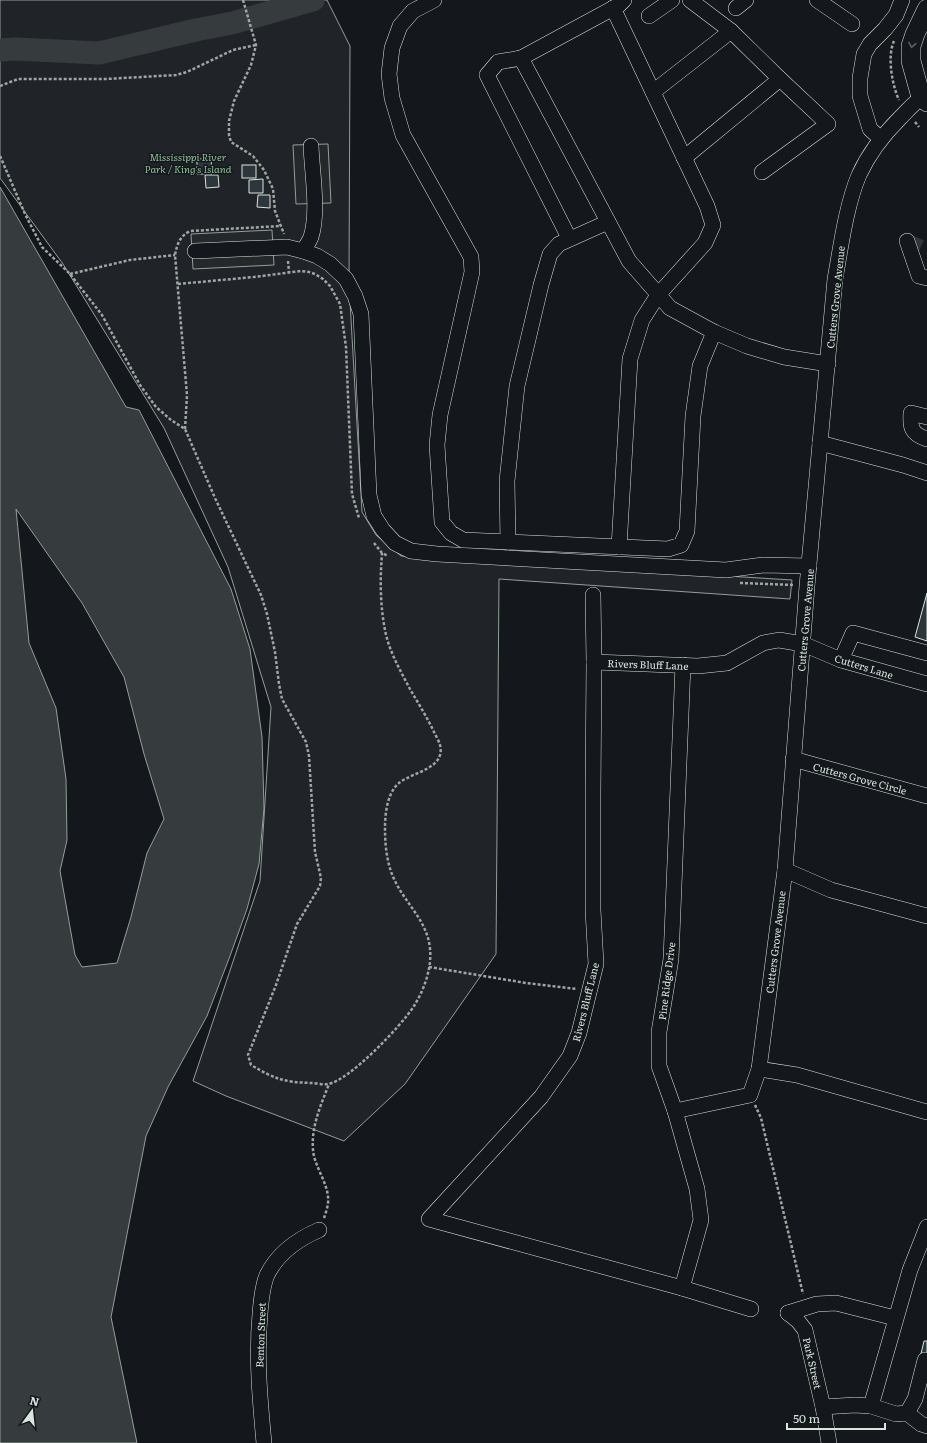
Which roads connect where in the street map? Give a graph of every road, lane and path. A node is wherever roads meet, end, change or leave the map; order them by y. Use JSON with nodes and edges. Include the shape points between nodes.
{"nodes":[{"id":1,"x":243,"y":0,"type":"edge"},
{"id":2,"x":434,"y":0,"type":"edge"},
{"id":3,"x":672,"y":0,"type":"edge"},
{"id":4,"x":690,"y":0,"type":"edge"},
{"id":5,"x":817,"y":0,"type":"edge"},
{"id":6,"x":902,"y":0,"type":"edge"},
{"id":7,"x":619,"y":4,"type":"edge"},
{"id":8,"x":927,"y":9,"type":"edge"},
{"id":9,"x":649,"y":16,"type":"dead end"},
{"id":10,"x":852,"y":24,"type":"dead end"},
{"id":11,"x":731,"y":31,"type":"junction"},
{"id":12,"x":256,"y":45,"type":"junction"},
{"id":13,"x":521,"y":58,"type":"junction"},
{"id":14,"x":780,"y":80,"type":"junction"},
{"id":15,"x":0,"y":86,"type":"edge"},
{"id":16,"x":653,"y":92,"type":"junction"},
{"id":17,"x":925,"y":98,"type":"edge"},
{"id":18,"x":881,"y":139,"type":"junction"},
{"id":19,"x":311,"y":146,"type":"dead end"},
{"id":20,"x":0,"y":156,"type":"edge"},
{"id":21,"x":684,"y":158,"type":"junction"},
{"id":22,"x":762,"y":172,"type":"dead end"},
{"id":23,"x":608,"y":222,"type":"junction"},
{"id":24,"x":281,"y":226,"type":"junction"},
{"id":25,"x":569,"y":238,"type":"junction"},
{"id":26,"x":907,"y":240,"type":"dead end"},
{"id":27,"x":287,"y":247,"type":"junction"},
{"id":28,"x":195,"y":251,"type":"dead end"},
{"id":29,"x":304,"y":251,"type":"junction"},
{"id":30,"x":175,"y":255,"type":"junction"},
{"id":31,"x":289,"y":272,"type":"junction"},
{"id":32,"x":70,"y":274,"type":"junction"},
{"id":33,"x":927,"y":278,"type":"edge"},
{"id":34,"x":178,"y":284,"type":"junction"},
{"id":35,"x":658,"y":295,"type":"junction"},
{"id":36,"x":714,"y":332,"type":"junction"},
{"id":37,"x":828,"y":364,"type":"junction"},
{"id":38,"x":927,"y":417,"type":"edge"},
{"id":39,"x":185,"y":429,"type":"junction"},
{"id":40,"x":927,"y":439,"type":"edge"},
{"id":41,"x":820,"y":443,"type":"junction"},
{"id":42,"x":927,"y":473,"type":"edge"},
{"id":43,"x":359,"y":518,"type":"dead end"},
{"id":44,"x":372,"y":539,"type":"dead end"},
{"id":45,"x":508,"y":542,"type":"junction"},
{"id":46,"x":618,"y":547,"type":"junction"},
{"id":47,"x":809,"y":566,"type":"junction"},
{"id":48,"x":593,"y":595,"type":"dead end"},
{"id":49,"x":803,"y":644,"type":"junction"},
{"id":50,"x":927,"y":653,"type":"edge"},
{"id":51,"x":841,"y":660,"type":"junction"},
{"id":52,"x":594,"y":662,"type":"junction"},
{"id":53,"x":683,"y":665,"type":"junction"},
{"id":54,"x":927,"y":684,"type":"edge"},
{"id":55,"x":793,"y":759,"type":"junction"},
{"id":56,"x":927,"y":796,"type":"edge"},
{"id":57,"x":785,"y":870,"type":"junction"},
{"id":58,"x":927,"y":916,"type":"edge"},
{"id":59,"x":429,"y":967,"type":"junction"},
{"id":60,"x":589,"y":991,"type":"junction"},
{"id":61,"x":759,"y":1068,"type":"junction"},
{"id":62,"x":329,"y":1084,"type":"junction"},
{"id":63,"x":750,"y":1095,"type":"junction"},
{"id":64,"x":675,"y":1111,"type":"junction"},
{"id":65,"x":927,"y":1112,"type":"edge"},
{"id":66,"x":927,"y":1226,"type":"edge"},
{"id":67,"x":319,"y":1230,"type":"joint"},
{"id":68,"x":682,"y":1288,"type":"junction"},
{"id":69,"x":751,"y":1309,"type":"dead end"},
{"id":70,"x":788,"y":1313,"type":"junction"},
{"id":71,"x":895,"y":1318,"type":"junction"},
{"id":72,"x":925,"y":1360,"type":"dead end"},
{"id":73,"x":871,"y":1406,"type":"junction"},
{"id":74,"x":823,"y":1407,"type":"junction"},
{"id":75,"x":907,"y":1413,"type":"junction"},
{"id":76,"x":927,"y":1426,"type":"edge"},
{"id":77,"x":264,"y":1443,"type":"edge"},
{"id":78,"x":829,"y":1443,"type":"edge"}],
"edges":[{"from":1,"to":12,"type":"path"},
{"from":2,"to":45,"type":"street","via":[[413,11],[400,26],[392,48],[389,74],[392,98],[404,135],[471,257],[472,272],[440,416],[437,445],[442,522],[450,533],[463,540]]},
{"from":3,"to":9,"type":"street"},
{"from":4,"to":11,"type":"street"},
{"from":5,"to":10,"type":"street"},
{"from":6,"to":18,"type":"street","via":[[892,20],[864,54],[860,78],[860,96],[870,129]]},
{"from":7,"to":13,"type":"street"},
{"from":7,"to":16,"type":"street"},
{"from":8,"to":17,"type":"main road","one_way":true,"via":[[911,46],[911,61]]},
{"from":11,"to":14,"type":"street"},
{"from":11,"to":16,"type":"street"},
{"from":12,"to":15,"type":"path","via":[[233,50],[176,75],[106,79],[18,79]]},
{"from":12,"to":24,"type":"path","via":[[251,65],[240,85],[231,111],[228,135],[231,142],[254,156],[264,170],[273,189],[275,211]]},
{"from":13,"to":23,"type":"street"},
{"from":13,"to":25,"type":"street","via":[[498,62],[487,75]]},
{"from":14,"to":21,"type":"street"},
{"from":14,"to":22,"type":"street","via":[[828,124]]},
{"from":16,"to":21,"type":"street"},
{"from":17,"to":18,"type":"street","name":"Cutters Grove Avenue"},
{"from":18,"to":37,"type":"street","name":"Cutters Grove Avenue","via":[[858,176],[842,238],[835,279]]},
{"from":19,"to":29,"type":"street","via":[[315,209],[311,237]]},
{"from":20,"to":32,"type":"path","via":[[42,247]]},
{"from":21,"to":35,"type":"street","via":[[707,206],[713,225],[705,244]]},
{"from":23,"to":25,"type":"street"},
{"from":23,"to":35,"type":"street","via":[[629,261]]},
{"from":24,"to":27,"type":"path"},
{"from":24,"to":30,"type":"path","via":[[190,231],[180,239]]},
{"from":25,"to":45,"type":"street","via":[[550,254],[517,386],[507,481]]},
{"from":26,"to":33,"type":"street","via":[[919,276]]},
{"from":27,"to":28,"type":"street"},
{"from":27,"to":29,"type":"street"},
{"from":27,"to":31,"type":"path"},
{"from":29,"to":47,"type":"street","via":[[330,264],[346,279],[361,314],[369,495],[374,516],[395,543],[411,551],[452,555],[726,570],[763,564]]},
{"from":30,"to":32,"type":"path","via":[[130,260]]},
{"from":30,"to":34,"type":"path"},
{"from":31,"to":34,"type":"path"},
{"from":31,"to":43,"type":"path","via":[[310,272],[323,279],[340,304],[346,347],[352,494]]},
{"from":32,"to":39,"type":"path","via":[[102,315],[140,384],[156,407]]},
{"from":34,"to":39,"type":"path","via":[[187,395]]},
{"from":35,"to":36,"type":"street","via":[[670,308]]},
{"from":35,"to":46,"type":"street","via":[[642,320],[630,359]]},
{"from":36,"to":37,"type":"street","via":[[746,346],[784,357]]},
{"from":36,"to":46,"type":"street","via":[[700,366],[693,416],[687,531],[680,544],[668,549]]},
{"from":37,"to":41,"type":"street","name":"Cutters Grove Avenue"},
{"from":38,"to":40,"type":"street","via":[[911,413],[910,425],[914,432]]},
{"from":39,"to":62,"type":"path","via":[[217,504],[261,595],[275,652],[282,699],[306,742],[311,768],[315,852],[321,878],[320,886],[297,924],[248,1060],[251,1065],[269,1076],[287,1082]]},
{"from":41,"to":42,"type":"street"},
{"from":41,"to":47,"type":"street","name":"Cutters Grove Avenue"},
{"from":44,"to":59,"type":"path","via":[[382,553],[380,596],[390,647],[440,746],[439,758],[433,766],[400,782],[394,789],[389,799],[385,829],[387,857],[395,881],[429,938]]},
{"from":45,"to":46,"type":"street"},
{"from":47,"to":49,"type":"street","name":"Cutters Grove Avenue"},
{"from":48,"to":52,"type":"street"},
{"from":49,"to":51,"type":"street","name":"Cutters Lane"},
{"from":49,"to":53,"type":"street","name":"Rivers Bluff Lane","via":[[779,640],[762,643],[727,663]]},
{"from":49,"to":55,"type":"street","name":"Cutters Grove Avenue"},
{"from":50,"to":51,"type":"street","via":[[853,632]]},
{"from":51,"to":54,"type":"street","name":"Cutters Lane"},
{"from":52,"to":53,"type":"street","name":"Rivers Bluff Lane"},
{"from":52,"to":60,"type":"street","name":"Rivers Bluff Lane","via":[[593,910],[596,964]]},
{"from":53,"to":64,"type":"street","name":"Pine Ridge Drive","via":[[671,959],[659,1032],[659,1066]]},
{"from":55,"to":56,"type":"street","name":"Cutters Grove Circle"},
{"from":55,"to":57,"type":"street","name":"Cutters Grove Avenue"},
{"from":57,"to":58,"type":"street","via":[[830,890]]},
{"from":57,"to":61,"type":"street","name":"Cutters Grove Avenue"},
{"from":59,"to":60,"type":"path"},
{"from":59,"to":62,"type":"path","via":[[425,983],[414,1006],[404,1019],[355,1070]]},
{"from":60,"to":68,"type":"street","name":"Rivers Bluff Lane","via":[[579,1033],[570,1056],[541,1097],[429,1219]]},
{"from":61,"to":63,"type":"street","name":"Cutters Grove Avenue"},
{"from":61,"to":65,"type":"street","via":[[797,1075]]},
{"from":62,"to":67,"type":"path","via":[[312,1135],[313,1152],[328,1197],[327,1209]]},
{"from":63,"to":64,"type":"street"},
{"from":63,"to":70,"type":"path","via":[[761,1118],[803,1296]]},
{"from":64,"to":68,"type":"street","name":"Pine Ridge Drive","via":[[697,1188],[700,1220]]},
{"from":66,"to":71,"type":"street"},
{"from":67,"to":77,"type":"street","name":"Benton Street","via":[[291,1245],[278,1259],[267,1275],[261,1295],[258,1350]]},
{"from":68,"to":69,"type":"street","name":"Rivers Bluff Lane"},
{"from":70,"to":71,"type":"street","via":[[817,1304],[836,1303]]},
{"from":70,"to":74,"type":"street","name":"Park Street","via":[[805,1330]]},
{"from":71,"to":73,"type":"street"},
{"from":72,"to":75,"type":"street","via":[[915,1399]]},
{"from":73,"to":74,"type":"street"},
{"from":73,"to":75,"type":"street","via":[[896,1414]]},
{"from":74,"to":78,"type":"street","name":"Park Street"},
{"from":75,"to":76,"type":"street"}]}
